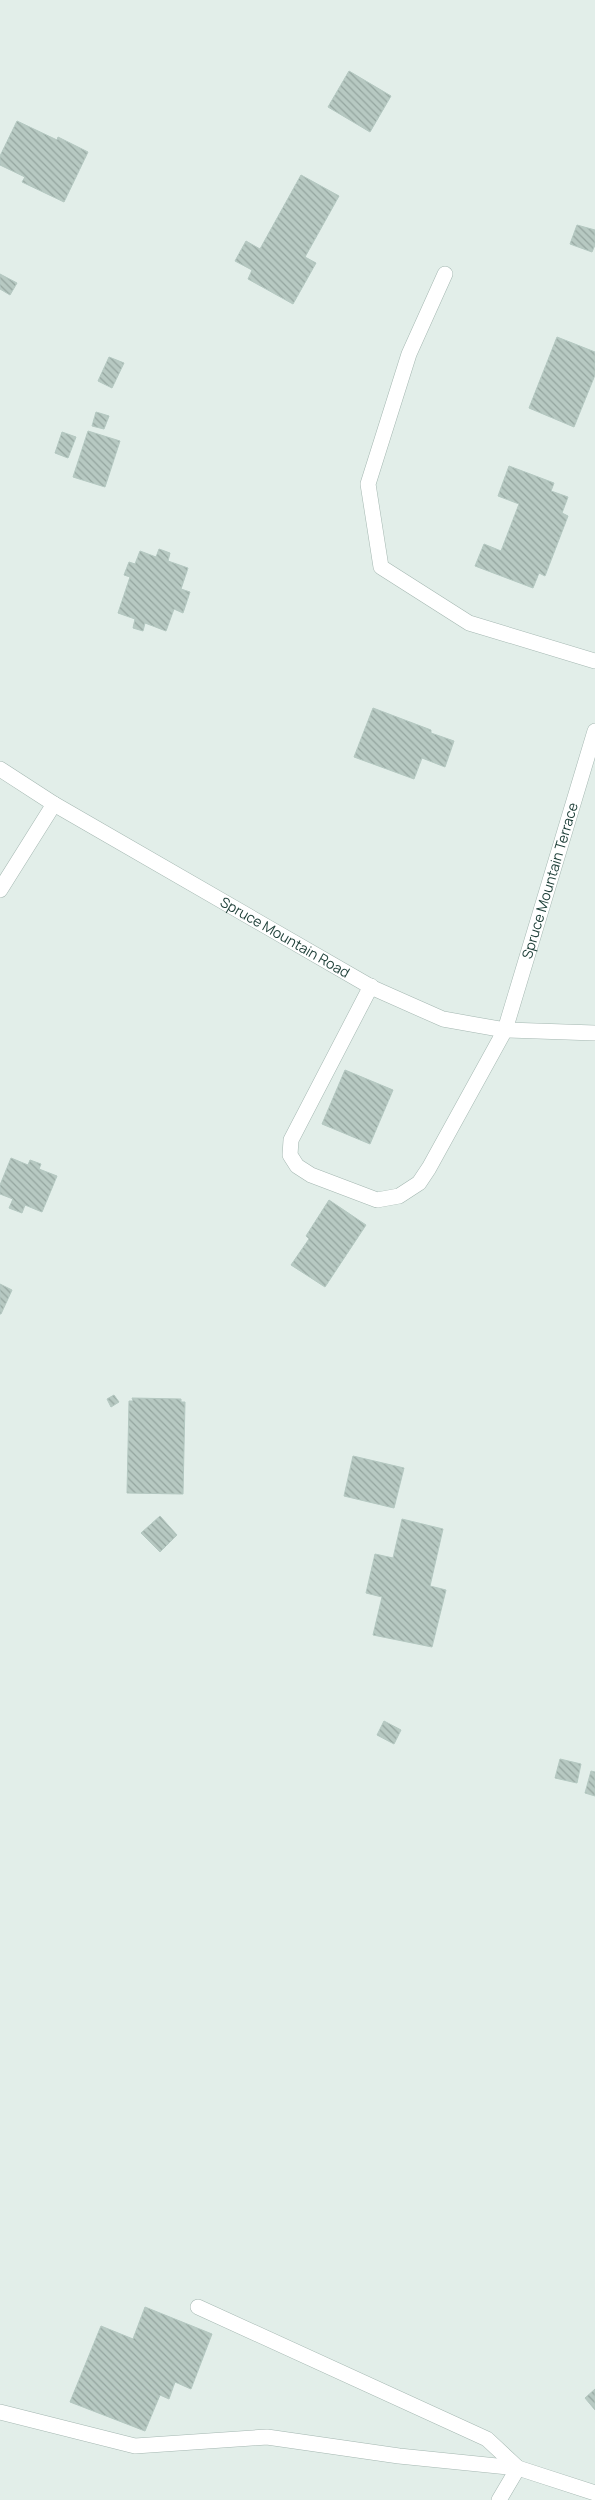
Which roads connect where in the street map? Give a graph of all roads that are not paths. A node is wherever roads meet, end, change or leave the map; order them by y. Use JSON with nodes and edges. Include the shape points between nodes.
{"nodes":[{"id":1,"x":445,"y":274,"type":"dead end"},
{"id":2,"x":595,"y":661,"type":"edge"},
{"id":3,"x":595,"y":731,"type":"edge"},
{"id":4,"x":0,"y":769,"type":"edge"},
{"id":5,"x":54,"y":804,"type":"junction"},
{"id":6,"x":0,"y":890,"type":"edge"},
{"id":7,"x":371,"y":986,"type":"junction"},
{"id":8,"x":505,"y":1030,"type":"junction"},
{"id":9,"x":595,"y":1033,"type":"edge"},
{"id":10,"x":198,"y":2307,"type":"dead end"},
{"id":11,"x":0,"y":2412,"type":"edge"},
{"id":12,"x":518,"y":2468,"type":"junction"},
{"id":13,"x":595,"y":2493,"type":"edge"},
{"id":14,"x":500,"y":2500,"type":"edge"}],
"edges":[{"from":1,"to":2,"type":"street","via":[[409,354],[368,484],[381,567],[469,624]]},
{"from":3,"to":8,"type":"street","name":"Spruce Mountain Terrace"},
{"from":4,"to":5,"type":"street","name":"Spruce Mountain Road"},
{"from":5,"to":6,"type":"street"},
{"from":5,"to":7,"type":"street","name":"Spruce Mountain Road"},
{"from":7,"to":8,"type":"street","name":"Spruce Mountain Road","via":[[443,1019]]},
{"from":7,"to":8,"type":"street","name":"Spruce Mountain Terrace","via":[[291,1140],[290,1155],[297,1166],[311,1175],[377,1200],[398,1196],[418,1183]]},
{"from":8,"to":9,"type":"street","name":"Spruce Mountain Road"},
{"from":10,"to":12,"type":"street","via":[[487,2438]]},
{"from":11,"to":12,"type":"street","via":[[135,2446],[267,2436],[399,2456]]},
{"from":12,"to":13,"type":"street"},
{"from":12,"to":14,"type":"street"}]}
